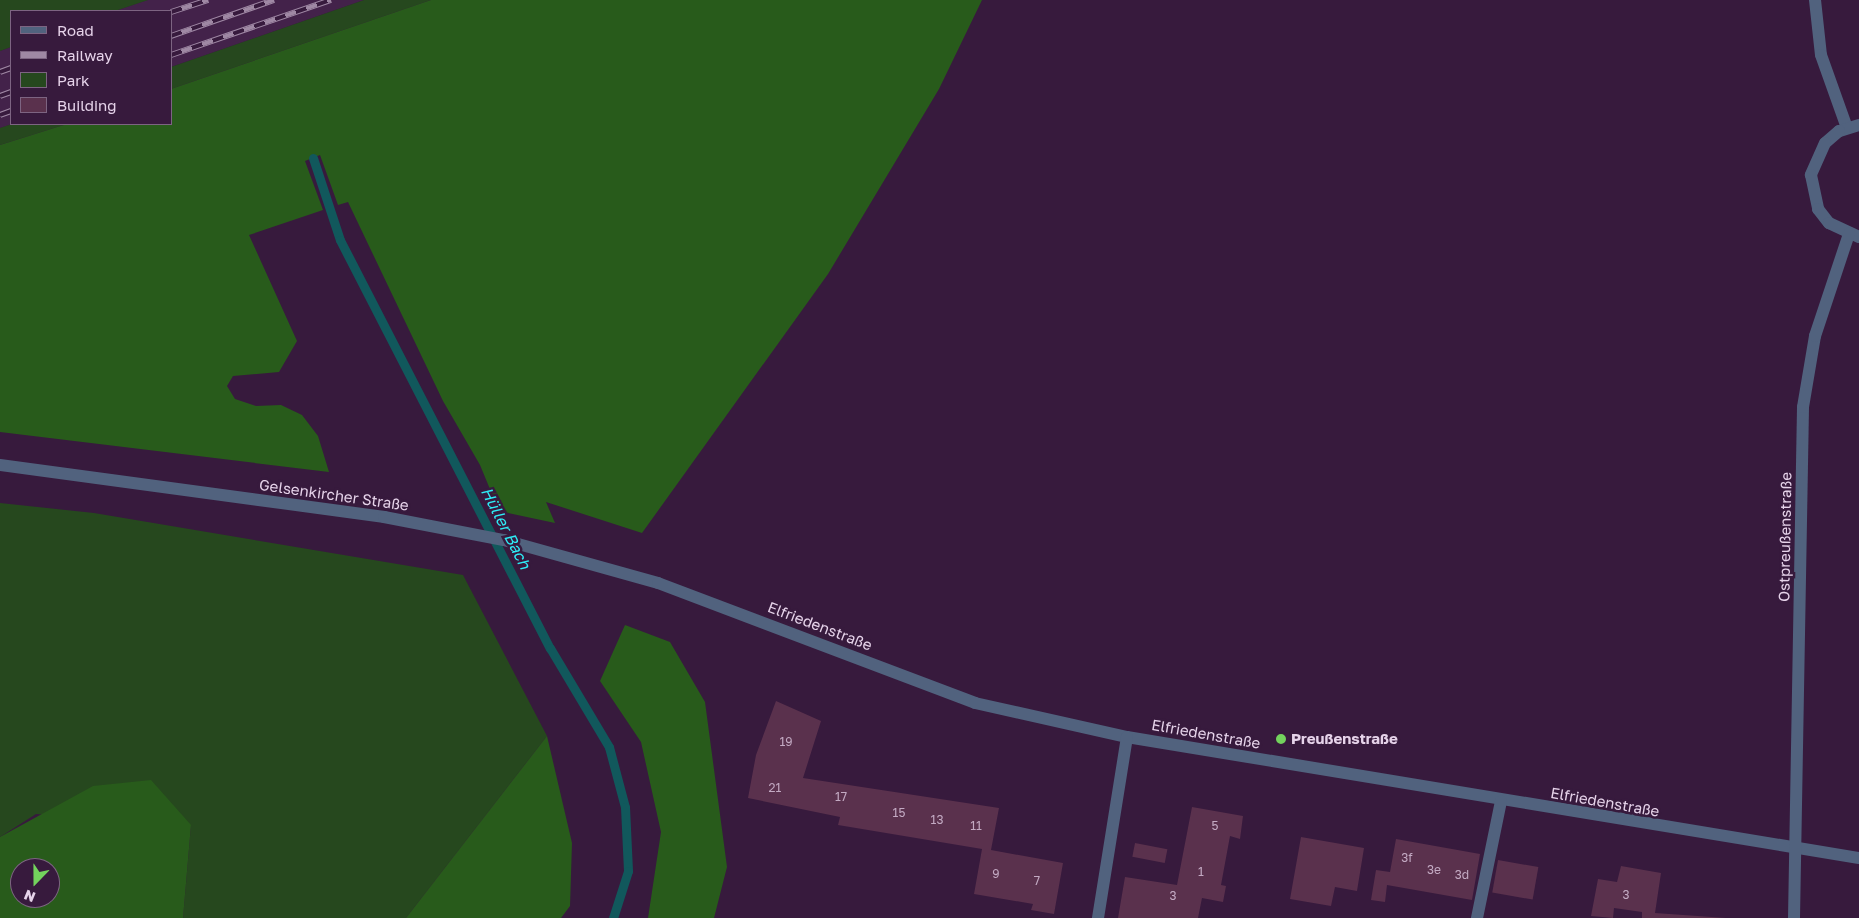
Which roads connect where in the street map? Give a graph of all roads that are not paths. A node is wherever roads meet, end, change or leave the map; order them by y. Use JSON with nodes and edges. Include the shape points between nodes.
{"nodes":[{"id":1,"x":1815,"y":0,"type":"edge"},
{"id":2,"x":1853,"y":127,"type":"edge"},
{"id":3,"x":1854,"y":235,"type":"edge"},
{"id":4,"x":0,"y":465,"type":"edge"},
{"id":5,"x":658,"y":584,"type":"joint"},
{"id":6,"x":1127,"y":737,"type":"junction"},
{"id":7,"x":1501,"y":800,"type":"junction"},
{"id":8,"x":1797,"y":848,"type":"junction"},
{"id":9,"x":1859,"y":858,"type":"edge"},
{"id":10,"x":1098,"y":918,"type":"edge"},
{"id":11,"x":1477,"y":918,"type":"edge"},
{"id":12,"x":1794,"y":918,"type":"edge"}],
"edges":[{"from":1,"to":2,"type":"street","via":[[1821,55]]},
{"from":2,"to":3,"type":"street","via":[[1825,142],[1811,175],[1818,209],[1829,223]]},
{"from":3,"to":8,"type":"street","name":"Ostpreußenstraße","via":[[1815,336],[1803,407]]},
{"from":4,"to":5,"type":"street","name":"Gelsenkircher Straße","via":[[423,525],[570,557]]},
{"from":5,"to":6,"type":"street","name":"Elfriedenstraße","via":[[975,703]]},
{"from":6,"to":7,"type":"street","name":"Elfriedenstraße"},
{"from":6,"to":10,"type":"street"},
{"from":7,"to":8,"type":"street","name":"Elfriedenstraße"},
{"from":7,"to":11,"type":"street"},
{"from":8,"to":9,"type":"street","name":"Elfriedenstraße"},
{"from":8,"to":12,"type":"street","name":"Ostpreußenstraße"}]}
